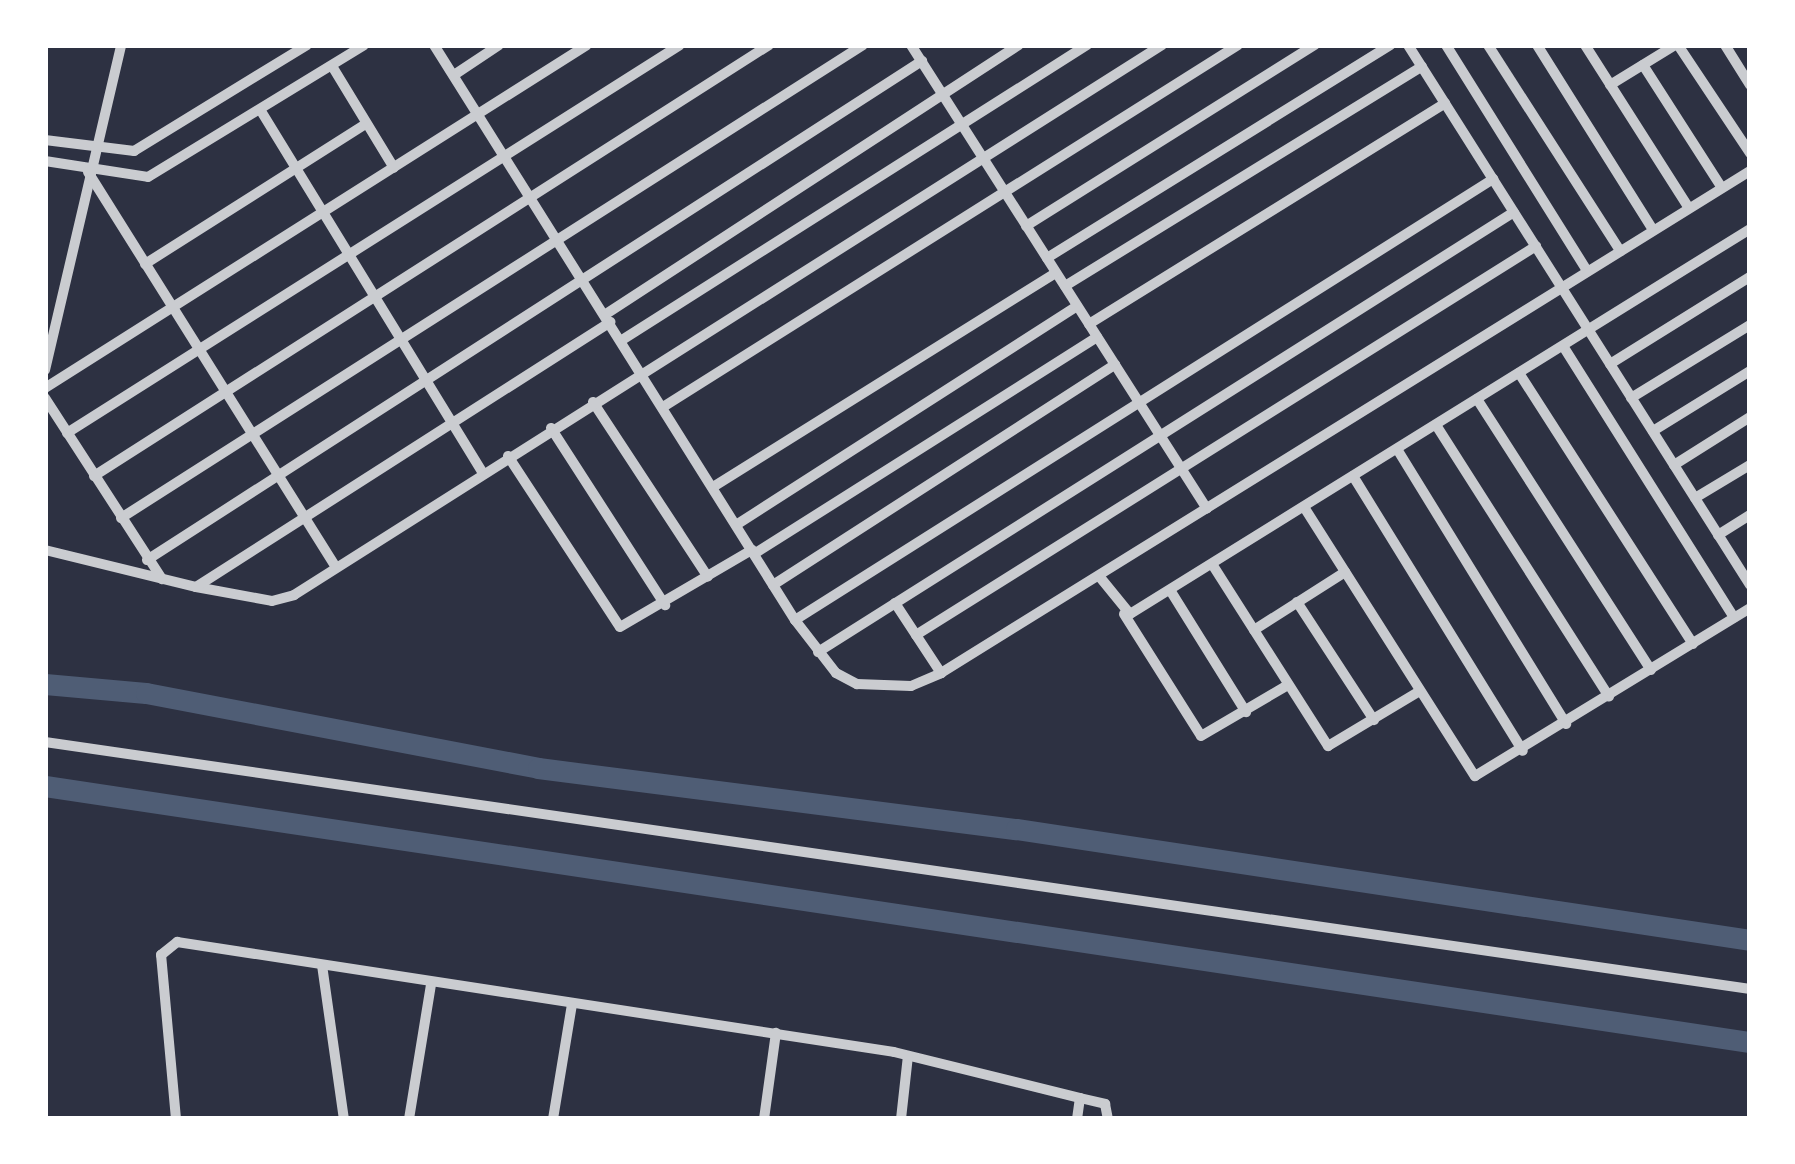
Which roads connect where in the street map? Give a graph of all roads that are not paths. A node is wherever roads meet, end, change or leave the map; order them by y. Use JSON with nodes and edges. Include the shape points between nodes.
{"nodes":[{"id":1,"x":121,"y":45,"type":"edge"},
{"id":2,"x":307,"y":45,"type":"edge"},
{"id":3,"x":364,"y":45,"type":"edge"},
{"id":4,"x":434,"y":45,"type":"edge"},
{"id":5,"x":499,"y":45,"type":"edge"},
{"id":6,"x":587,"y":45,"type":"edge"},
{"id":7,"x":680,"y":45,"type":"edge"},
{"id":8,"x":769,"y":45,"type":"edge"},
{"id":9,"x":863,"y":45,"type":"edge"},
{"id":10,"x":911,"y":45,"type":"edge"},
{"id":11,"x":1019,"y":45,"type":"edge"},
{"id":12,"x":1087,"y":45,"type":"edge"},
{"id":13,"x":1162,"y":45,"type":"edge"},
{"id":14,"x":1238,"y":45,"type":"edge"},
{"id":15,"x":1315,"y":45,"type":"edge"},
{"id":16,"x":1390,"y":45,"type":"edge"},
{"id":17,"x":1408,"y":45,"type":"edge"},
{"id":18,"x":1446,"y":45,"type":"edge"},
{"id":19,"x":1489,"y":45,"type":"edge"},
{"id":20,"x":1537,"y":45,"type":"edge"},
{"id":21,"x":1585,"y":45,"type":"edge"},
{"id":22,"x":1676,"y":45,"type":"edge"},
{"id":23,"x":1725,"y":45,"type":"edge"},
{"id":24,"x":922,"y":61,"type":"junction"},
{"id":25,"x":1643,"y":64,"type":"junction"},
{"id":26,"x":332,"y":66,"type":"junction"},
{"id":27,"x":1422,"y":66,"type":"junction"},
{"id":28,"x":454,"y":75,"type":"junction"},
{"id":29,"x":1610,"y":85,"type":"junction"},
{"id":30,"x":1750,"y":85,"type":"edge"},
{"id":31,"x":942,"y":93,"type":"junction"},
{"id":32,"x":1445,"y":103,"type":"junction"},
{"id":33,"x":261,"y":111,"type":"junction"},
{"id":34,"x":479,"y":114,"type":"junction"},
{"id":35,"x":961,"y":123,"type":"junction"},
{"id":36,"x":366,"y":124,"type":"junction"},
{"id":37,"x":45,"y":140,"type":"edge"},
{"id":38,"x":94,"y":150,"type":"junction"},
{"id":39,"x":1750,"y":153,"type":"edge"},
{"id":40,"x":506,"y":156,"type":"junction"},
{"id":41,"x":982,"y":156,"type":"junction"},
{"id":42,"x":45,"y":161,"type":"edge"},
{"id":43,"x":394,"y":168,"type":"junction"},
{"id":44,"x":294,"y":169,"type":"junction"},
{"id":45,"x":1750,"y":171,"type":"edge"},
{"id":46,"x":88,"y":172,"type":"junction"},
{"id":47,"x":1493,"y":179,"type":"junction"},
{"id":48,"x":1722,"y":188,"type":"junction"},
{"id":49,"x":1005,"y":192,"type":"junction"},
{"id":50,"x":531,"y":194,"type":"junction"},
{"id":51,"x":1689,"y":208,"type":"junction"},
{"id":52,"x":1514,"y":212,"type":"junction"},
{"id":53,"x":322,"y":214,"type":"junction"},
{"id":54,"x":1026,"y":226,"type":"junction"},
{"id":55,"x":1750,"y":229,"type":"edge"},
{"id":56,"x":1653,"y":230,"type":"junction"},
{"id":57,"x":559,"y":238,"type":"junction"},
{"id":58,"x":1535,"y":246,"type":"junction"},
{"id":59,"x":1620,"y":251,"type":"junction"},
{"id":60,"x":347,"y":255,"type":"junction"},
{"id":61,"x":1047,"y":258,"type":"junction"},
{"id":62,"x":146,"y":264,"type":"junction"},
{"id":63,"x":1587,"y":271,"type":"junction"},
{"id":64,"x":1056,"y":273,"type":"junction"},
{"id":65,"x":1750,"y":277,"type":"edge"},
{"id":66,"x":586,"y":282,"type":"junction"},
{"id":67,"x":1065,"y":286,"type":"junction"},
{"id":68,"x":1562,"y":287,"type":"junction"},
{"id":69,"x":373,"y":296,"type":"junction"},
{"id":70,"x":1077,"y":306,"type":"junction"},
{"id":71,"x":173,"y":308,"type":"junction"},
{"id":72,"x":608,"y":318,"type":"junction"},
{"id":73,"x":1089,"y":324,"type":"junction"},
{"id":74,"x":1750,"y":325,"type":"edge"},
{"id":75,"x":1589,"y":330,"type":"junction"},
{"id":76,"x":1097,"y":337,"type":"junction"},
{"id":77,"x":400,"y":340,"type":"junction"},
{"id":78,"x":622,"y":340,"type":"junction"},
{"id":79,"x":1563,"y":346,"type":"junction"},
{"id":80,"x":199,"y":350,"type":"junction"},
{"id":81,"x":1610,"y":364,"type":"junction"},
{"id":82,"x":1115,"y":365,"type":"junction"},
{"id":83,"x":45,"y":370,"type":"edge"},
{"id":84,"x":1750,"y":370,"type":"edge"},
{"id":85,"x":640,"y":371,"type":"junction"},
{"id":86,"x":1519,"y":374,"type":"junction"},
{"id":87,"x":427,"y":382,"type":"junction"},
{"id":88,"x":225,"y":391,"type":"junction"},
{"id":89,"x":45,"y":393,"type":"edge"},
{"id":90,"x":1631,"y":398,"type":"junction"},
{"id":91,"x":1478,"y":399,"type":"junction"},
{"id":92,"x":593,"y":402,"type":"junction"},
{"id":93,"x":1138,"y":402,"type":"junction"},
{"id":94,"x":663,"y":407,"type":"junction"},
{"id":95,"x":1750,"y":418,"type":"edge"},
{"id":96,"x":452,"y":423,"type":"junction"},
{"id":97,"x":1436,"y":425,"type":"junction"},
{"id":98,"x":551,"y":428,"type":"junction"},
{"id":99,"x":1653,"y":431,"type":"junction"},
{"id":100,"x":1158,"y":433,"type":"junction"},
{"id":101,"x":68,"y":434,"type":"junction"},
{"id":102,"x":252,"y":434,"type":"junction"},
{"id":103,"x":1396,"y":449,"type":"junction"},
{"id":104,"x":508,"y":457,"type":"junction"},
{"id":105,"x":1674,"y":465,"type":"junction"},
{"id":106,"x":1750,"y":465,"type":"edge"},
{"id":107,"x":1182,"y":470,"type":"junction"},
{"id":108,"x":483,"y":472,"type":"junction"},
{"id":109,"x":94,"y":476,"type":"junction"},
{"id":110,"x":279,"y":476,"type":"junction"},
{"id":111,"x":1354,"y":476,"type":"junction"},
{"id":112,"x":713,"y":487,"type":"junction"},
{"id":113,"x":1695,"y":498,"type":"junction"},
{"id":114,"x":1304,"y":507,"type":"junction"},
{"id":115,"x":1207,"y":509,"type":"junction"},
{"id":116,"x":1750,"y":515,"type":"edge"},
{"id":117,"x":121,"y":518,"type":"junction"},
{"id":118,"x":305,"y":518,"type":"junction"},
{"id":119,"x":736,"y":524,"type":"junction"},
{"id":120,"x":1718,"y":535,"type":"junction"},
{"id":121,"x":45,"y":550,"type":"edge"},
{"id":122,"x":753,"y":552,"type":"junction"},
{"id":123,"x":147,"y":560,"type":"junction"},
{"id":124,"x":1212,"y":564,"type":"junction"},
{"id":125,"x":336,"y":568,"type":"junction"},
{"id":126,"x":1345,"y":572,"type":"junction"},
{"id":127,"x":1099,"y":576,"type":"junction"},
{"id":128,"x":708,"y":577,"type":"junction"},
{"id":129,"x":162,"y":579,"type":"junction"},
{"id":130,"x":773,"y":584,"type":"junction"},
{"id":131,"x":1750,"y":585,"type":"edge"},
{"id":132,"x":196,"y":587,"type":"junction"},
{"id":133,"x":1170,"y":590,"type":"junction"},
{"id":134,"x":1298,"y":602,"type":"junction"},
{"id":135,"x":895,"y":603,"type":"junction"},
{"id":136,"x":665,"y":605,"type":"junction"},
{"id":137,"x":1750,"y":608,"type":"edge"},
{"id":138,"x":1124,"y":614,"type":"junction"},
{"id":139,"x":1734,"y":618,"type":"junction"},
{"id":140,"x":795,"y":620,"type":"junction"},
{"id":141,"x":1253,"y":630,"type":"junction"},
{"id":142,"x":916,"y":635,"type":"junction"},
{"id":143,"x":1693,"y":644,"type":"junction"},
{"id":144,"x":818,"y":652,"type":"junction"},
{"id":145,"x":1651,"y":670,"type":"junction"},
{"id":146,"x":940,"y":673,"type":"junction"},
{"id":147,"x":1288,"y":685,"type":"junction"},
{"id":148,"x":1420,"y":691,"type":"junction"},
{"id":149,"x":1609,"y":697,"type":"junction"},
{"id":150,"x":1246,"y":712,"type":"junction"},
{"id":151,"x":1374,"y":720,"type":"junction"},
{"id":152,"x":1566,"y":724,"type":"junction"},
{"id":153,"x":45,"y":742,"type":"edge"},
{"id":154,"x":1523,"y":751,"type":"junction"},
{"id":155,"x":322,"y":965,"type":"junction"},
{"id":156,"x":431,"y":984,"type":"junction"},
{"id":157,"x":1750,"y":989,"type":"edge"},
{"id":158,"x":572,"y":1004,"type":"junction"},
{"id":159,"x":776,"y":1033,"type":"junction"},
{"id":160,"x":908,"y":1056,"type":"junction"},
{"id":161,"x":1080,"y":1098,"type":"junction"},
{"id":162,"x":176,"y":1119,"type":"edge"},
{"id":163,"x":344,"y":1119,"type":"edge"},
{"id":164,"x":410,"y":1119,"type":"edge"},
{"id":165,"x":553,"y":1119,"type":"edge"},
{"id":166,"x":764,"y":1119,"type":"edge"},
{"id":167,"x":901,"y":1119,"type":"edge"},
{"id":168,"x":1077,"y":1119,"type":"edge"},
{"id":169,"x":1108,"y":1119,"type":"edge"}],
"edges":[{"from":1,"to":38,"type":"street"},
{"from":2,"to":38,"type":"street","via":[[150,145]]},
{"from":3,"to":26,"type":"street"},
{"from":4,"to":28,"type":"street"},
{"from":5,"to":28,"type":"street"},
{"from":6,"to":34,"type":"street"},
{"from":7,"to":40,"type":"street"},
{"from":8,"to":50,"type":"street"},
{"from":9,"to":57,"type":"street"},
{"from":10,"to":24,"type":"street"},
{"from":11,"to":31,"type":"street"},
{"from":12,"to":35,"type":"street"},
{"from":13,"to":41,"type":"street"},
{"from":14,"to":49,"type":"street"},
{"from":15,"to":54,"type":"street"},
{"from":16,"to":61,"type":"street"},
{"from":17,"to":27,"type":"street"},
{"from":18,"to":63,"type":"street"},
{"from":19,"to":59,"type":"street"},
{"from":20,"to":56,"type":"street"},
{"from":21,"to":29,"type":"street"},
{"from":22,"to":25,"type":"street"},
{"from":22,"to":39,"type":"street"},
{"from":23,"to":30,"type":"street"},
{"from":24,"to":31,"type":"street"},
{"from":24,"to":66,"type":"street"},
{"from":25,"to":29,"type":"street"},
{"from":25,"to":48,"type":"street"},
{"from":26,"to":33,"type":"street"},
{"from":26,"to":36,"type":"street"},
{"from":27,"to":32,"type":"street"},
{"from":27,"to":67,"type":"street"},
{"from":28,"to":34,"type":"street"},
{"from":29,"to":51,"type":"street"},
{"from":31,"to":35,"type":"street"},
{"from":31,"to":72,"type":"street"},
{"from":32,"to":47,"type":"street"},
{"from":32,"to":73,"type":"street"},
{"from":33,"to":44,"type":"street"},
{"from":33,"to":46,"type":"street","via":[[148,177]]},
{"from":34,"to":40,"type":"street"},
{"from":34,"to":43,"type":"street"},
{"from":35,"to":41,"type":"street"},
{"from":35,"to":78,"type":"street"},
{"from":36,"to":43,"type":"street"},
{"from":36,"to":44,"type":"street"},
{"from":37,"to":38,"type":"street"},
{"from":38,"to":46,"type":"street"},
{"from":40,"to":50,"type":"street"},
{"from":40,"to":60,"type":"street"},
{"from":41,"to":49,"type":"street"},
{"from":41,"to":85,"type":"street"},
{"from":42,"to":46,"type":"street"},
{"from":43,"to":53,"type":"street"},
{"from":44,"to":53,"type":"street"},
{"from":44,"to":62,"type":"street"},
{"from":45,"to":48,"type":"street"},
{"from":46,"to":62,"type":"street"},
{"from":46,"to":83,"type":"street"},
{"from":47,"to":52,"type":"street"},
{"from":47,"to":93,"type":"street"},
{"from":48,"to":51,"type":"street"},
{"from":49,"to":54,"type":"street"},
{"from":49,"to":94,"type":"street"},
{"from":50,"to":57,"type":"street"},
{"from":50,"to":69,"type":"street"},
{"from":51,"to":56,"type":"street"},
{"from":52,"to":58,"type":"street"},
{"from":52,"to":100,"type":"street"},
{"from":53,"to":60,"type":"street"},
{"from":53,"to":71,"type":"street"},
{"from":54,"to":61,"type":"street"},
{"from":55,"to":75,"type":"street"},
{"from":56,"to":59,"type":"street"},
{"from":57,"to":66,"type":"street"},
{"from":57,"to":77,"type":"street"},
{"from":58,"to":68,"type":"street"},
{"from":58,"to":107,"type":"street"},
{"from":59,"to":63,"type":"street"},
{"from":60,"to":69,"type":"street"},
{"from":60,"to":80,"type":"street"},
{"from":61,"to":64,"type":"street"},
{"from":62,"to":71,"type":"street"},
{"from":63,"to":68,"type":"street"},
{"from":64,"to":67,"type":"street"},
{"from":64,"to":112,"type":"street"},
{"from":65,"to":81,"type":"street"},
{"from":66,"to":72,"type":"street"},
{"from":66,"to":87,"type":"street"},
{"from":67,"to":70,"type":"street"},
{"from":68,"to":75,"type":"street"},
{"from":68,"to":115,"type":"street"},
{"from":69,"to":77,"type":"street"},
{"from":69,"to":88,"type":"street"},
{"from":70,"to":73,"type":"street"},
{"from":70,"to":119,"type":"street"},
{"from":71,"to":80,"type":"street"},
{"from":71,"to":89,"type":"street"},
{"from":72,"to":78,"type":"street"},
{"from":72,"to":96,"type":"street"},
{"from":73,"to":76,"type":"street"},
{"from":74,"to":90,"type":"street"},
{"from":75,"to":79,"type":"street"},
{"from":75,"to":81,"type":"street"},
{"from":76,"to":82,"type":"street"},
{"from":76,"to":122,"type":"street"},
{"from":77,"to":87,"type":"street"},
{"from":77,"to":102,"type":"street"},
{"from":78,"to":85,"type":"street"},
{"from":79,"to":86,"type":"street"},
{"from":79,"to":139,"type":"street"},
{"from":80,"to":88,"type":"street"},
{"from":80,"to":101,"type":"street"},
{"from":81,"to":90,"type":"street"},
{"from":82,"to":93,"type":"street"},
{"from":82,"to":130,"type":"street"},
{"from":84,"to":99,"type":"street"},
{"from":85,"to":92,"type":"street"},
{"from":85,"to":94,"type":"street"},
{"from":86,"to":91,"type":"street"},
{"from":86,"to":143,"type":"street"},
{"from":87,"to":96,"type":"street"},
{"from":87,"to":110,"type":"street"},
{"from":88,"to":102,"type":"street"},
{"from":88,"to":109,"type":"street"},
{"from":89,"to":101,"type":"street"},
{"from":90,"to":99,"type":"street"},
{"from":91,"to":97,"type":"street"},
{"from":91,"to":145,"type":"street"},
{"from":92,"to":98,"type":"street"},
{"from":92,"to":128,"type":"street"},
{"from":93,"to":100,"type":"street"},
{"from":93,"to":140,"type":"street"},
{"from":94,"to":112,"type":"street"},
{"from":95,"to":105,"type":"street"},
{"from":96,"to":108,"type":"street"},
{"from":96,"to":118,"type":"street"},
{"from":97,"to":103,"type":"street"},
{"from":97,"to":149,"type":"street"},
{"from":98,"to":104,"type":"street"},
{"from":98,"to":136,"type":"street"},
{"from":99,"to":105,"type":"street"},
{"from":100,"to":107,"type":"street"},
{"from":100,"to":135,"type":"street"},
{"from":101,"to":109,"type":"street"},
{"from":102,"to":110,"type":"street"},
{"from":102,"to":117,"type":"street"},
{"from":103,"to":111,"type":"street"},
{"from":103,"to":152,"type":"street"},
{"from":104,"to":108,"type":"street"},
{"from":104,"to":136,"type":"street","via":[[616,624],[631,627]]},
{"from":105,"to":113,"type":"street"},
{"from":106,"to":113,"type":"street"},
{"from":107,"to":115,"type":"street"},
{"from":107,"to":142,"type":"street"},
{"from":108,"to":125,"type":"street"},
{"from":109,"to":117,"type":"street"},
{"from":110,"to":118,"type":"street"},
{"from":110,"to":123,"type":"street"},
{"from":111,"to":114,"type":"street"},
{"from":111,"to":154,"type":"street"},
{"from":112,"to":119,"type":"street"},
{"from":113,"to":120,"type":"street"},
{"from":114,"to":124,"type":"street"},
{"from":114,"to":126,"type":"street"},
{"from":115,"to":127,"type":"street"},
{"from":116,"to":120,"type":"street"},
{"from":117,"to":123,"type":"street"},
{"from":118,"to":125,"type":"street"},
{"from":118,"to":132,"type":"street"},
{"from":119,"to":122,"type":"street"},
{"from":120,"to":131,"type":"street"},
{"from":121,"to":129,"type":"street"},
{"from":122,"to":128,"type":"street"},
{"from":122,"to":130,"type":"street"},
{"from":123,"to":129,"type":"street"},
{"from":124,"to":133,"type":"street"},
{"from":124,"to":141,"type":"street"},
{"from":125,"to":132,"type":"street","via":[[282,600]]},
{"from":126,"to":134,"type":"street"},
{"from":126,"to":148,"type":"street"},
{"from":127,"to":138,"type":"street"},
{"from":127,"to":146,"type":"street"},
{"from":128,"to":136,"type":"street"},
{"from":129,"to":132,"type":"street"},
{"from":130,"to":140,"type":"street"},
{"from":133,"to":138,"type":"street"},
{"from":133,"to":150,"type":"street"},
{"from":134,"to":141,"type":"street"},
{"from":134,"to":151,"type":"street"},
{"from":135,"to":142,"type":"street"},
{"from":135,"to":144,"type":"street"},
{"from":137,"to":139,"type":"street"},
{"from":138,"to":150,"type":"street","via":[[1198,733],[1209,735]]},
{"from":139,"to":143,"type":"street"},
{"from":140,"to":144,"type":"street"},
{"from":141,"to":147,"type":"street"},
{"from":142,"to":146,"type":"street"},
{"from":143,"to":145,"type":"street"},
{"from":144,"to":146,"type":"street","via":[[857,684],[911,686]]},
{"from":145,"to":149,"type":"street"},
{"from":147,"to":150,"type":"street"},
{"from":147,"to":151,"type":"street","via":[[1328,746]]},
{"from":148,"to":151,"type":"street"},
{"from":148,"to":154,"type":"street","via":[[1475,776]]},
{"from":149,"to":152,"type":"street"},
{"from":152,"to":154,"type":"street"},
{"from":153,"to":157,"type":"street"},
{"from":155,"to":156,"type":"street"},
{"from":155,"to":162,"type":"street","via":[[177,942],[163,947]]},
{"from":155,"to":163,"type":"street"},
{"from":156,"to":158,"type":"street"},
{"from":156,"to":164,"type":"street"},
{"from":158,"to":159,"type":"street"},
{"from":158,"to":165,"type":"street"},
{"from":159,"to":160,"type":"street"},
{"from":159,"to":166,"type":"street"},
{"from":160,"to":161,"type":"street"},
{"from":160,"to":167,"type":"street"},
{"from":161,"to":168,"type":"street"},
{"from":161,"to":169,"type":"street","via":[[1103,1102]]}]}
